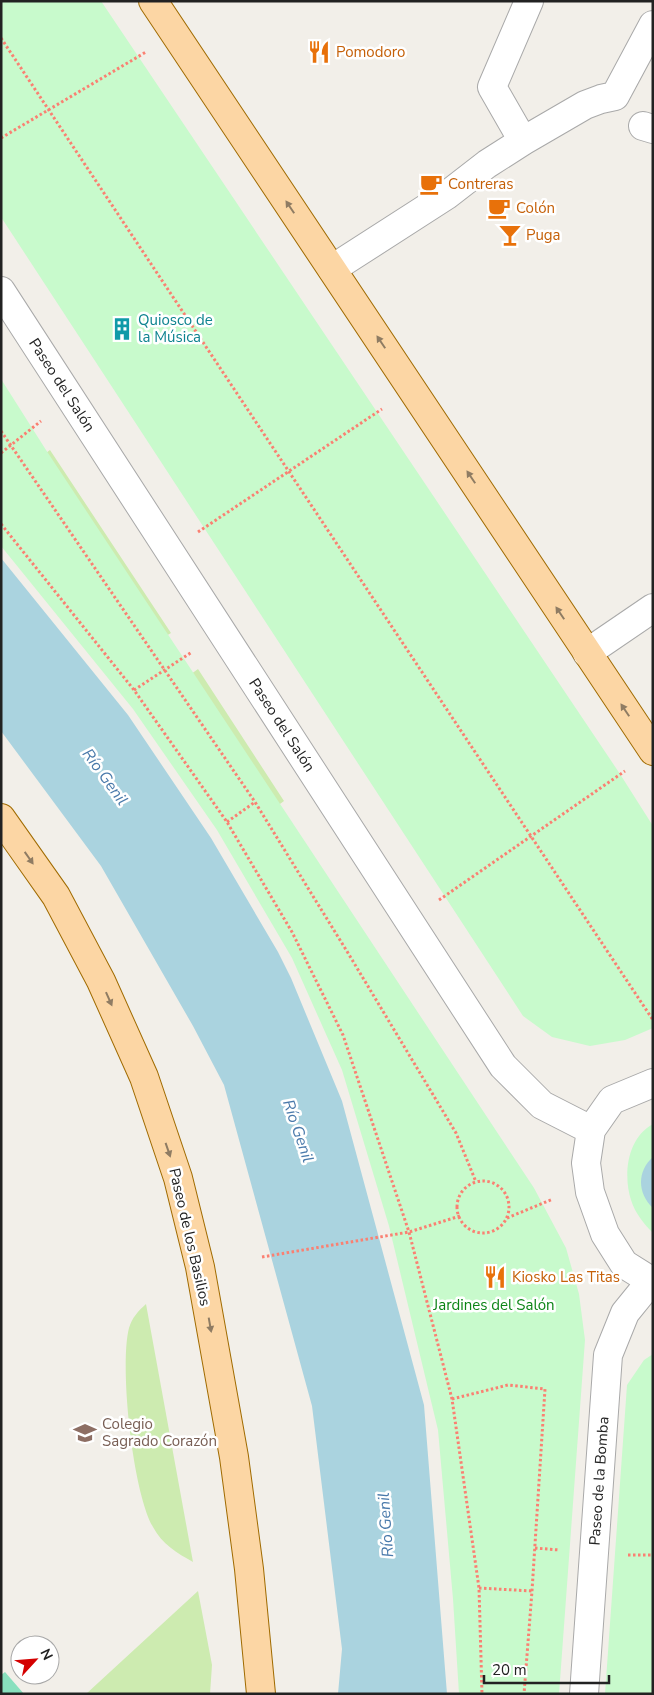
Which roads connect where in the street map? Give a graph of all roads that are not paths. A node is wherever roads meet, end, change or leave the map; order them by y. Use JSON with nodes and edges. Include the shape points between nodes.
{"nodes":[{"id":1,"x":153,"y":1,"type":"edge"},
{"id":2,"x":529,"y":1,"type":"edge"},
{"id":3,"x":653,"y":25,"type":"edge"},
{"id":4,"x":523,"y":141,"type":"junction"},
{"id":5,"x":332,"y":269,"type":"junction"},
{"id":6,"x":1,"y":291,"type":"edge"},
{"id":7,"x":653,"y":608,"type":"edge"},
{"id":8,"x":587,"y":653,"type":"junction"},
{"id":9,"x":653,"y":751,"type":"edge"},
{"id":10,"x":1,"y":818,"type":"edge"},
{"id":11,"x":653,"y":1083,"type":"edge"},
{"id":12,"x":591,"y":1130,"type":"junction"},
{"id":13,"x":652,"y":1282,"type":"edge"},
{"id":14,"x":261,"y":1694,"type":"edge"},
{"id":15,"x":584,"y":1694,"type":"edge"}],
"edges":[{"from":5,"to":1,"type":"main road","one_way":true},
{"from":2,"to":4,"type":"street","via":[[492,87]]},
{"from":3,"to":4,"type":"street","via":[[614,96],[585,104]]},
{"from":4,"to":5,"type":"street","via":[[447,196]]},
{"from":8,"to":5,"type":"main road","one_way":true},
{"from":6,"to":12,"type":"street","name":"Paseo del Salón","via":[[503,1066],[542,1105]]},
{"from":7,"to":8,"type":"street"},
{"from":9,"to":8,"type":"main road","one_way":true},
{"from":10,"to":14,"type":"main road","name":"Paseo de los Basilios","one_way":true,"via":[[56,896],[102,981],[144,1077],[178,1178],[200,1267],[234,1457]]},
{"from":11,"to":12,"type":"street","via":[[612,1100]]},
{"from":12,"to":13,"type":"street","via":[[586,1164],[590,1192],[604,1234],[624,1264]]},
{"from":13,"to":15,"type":"street","name":"Paseo de la Bomba","via":[[625,1313],[608,1355]]}]}
